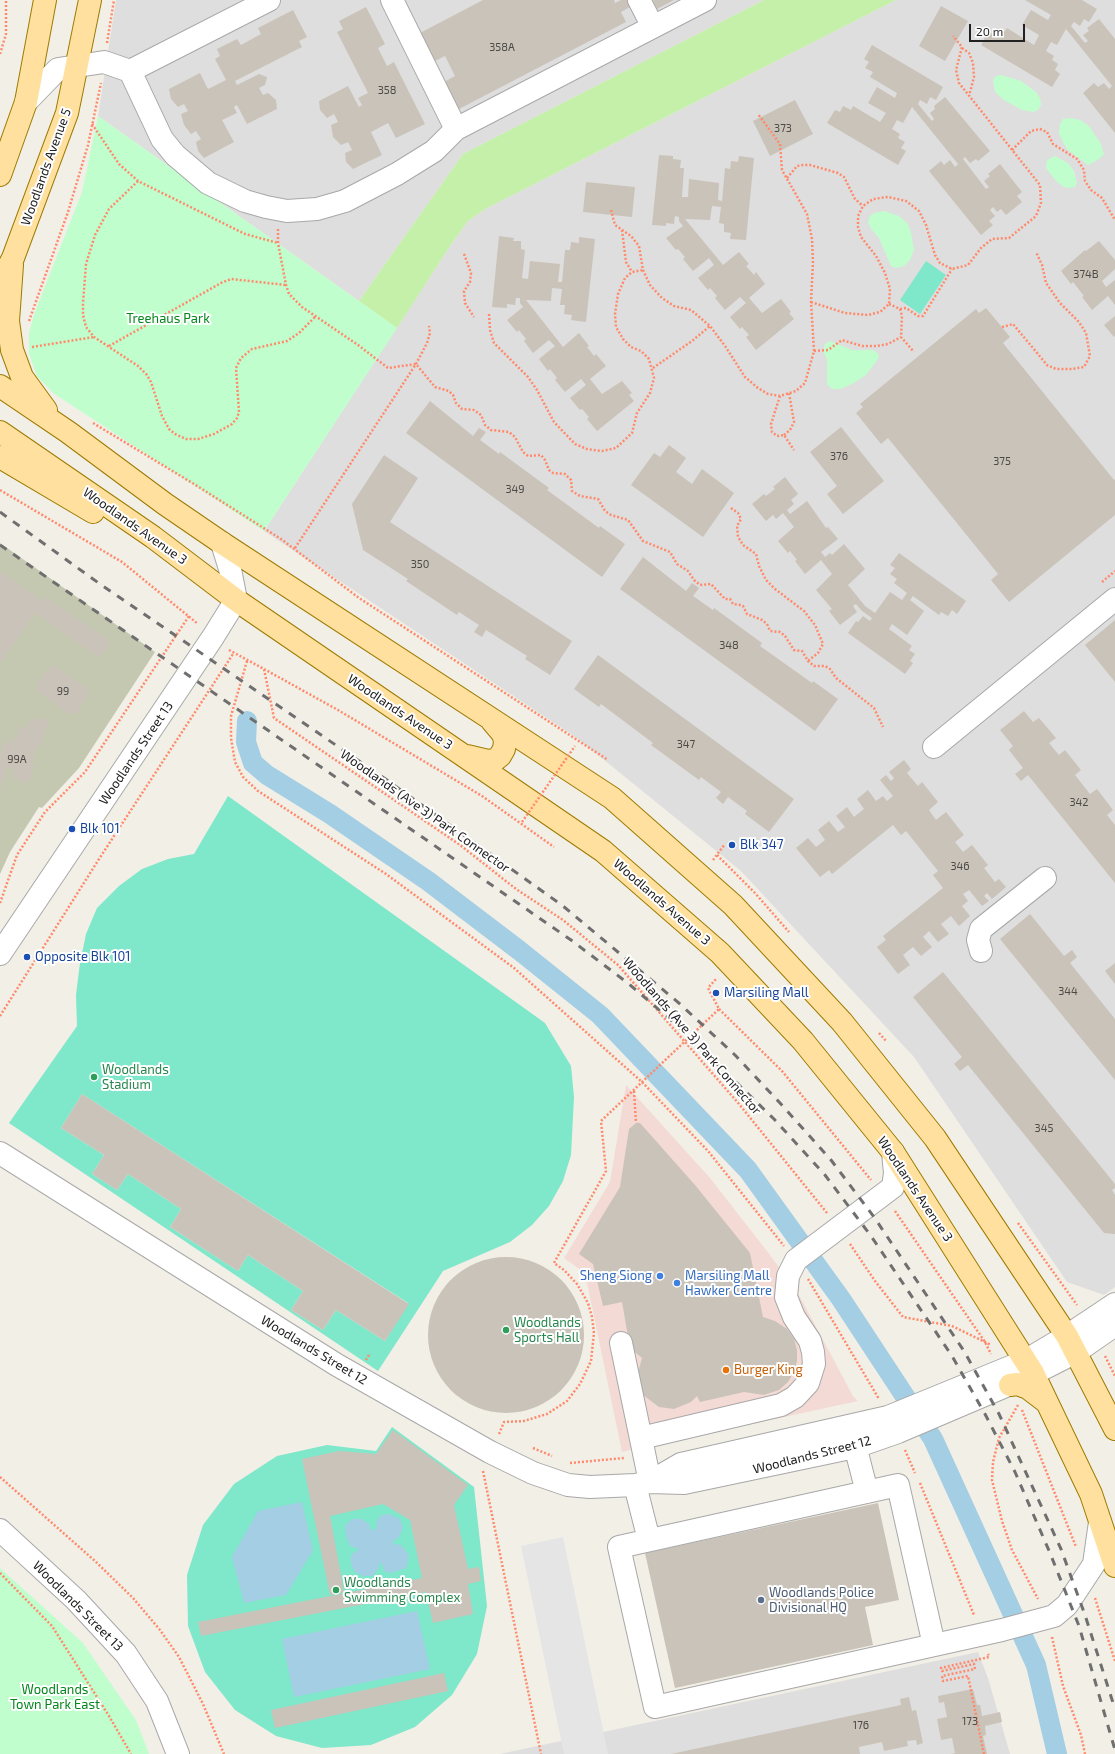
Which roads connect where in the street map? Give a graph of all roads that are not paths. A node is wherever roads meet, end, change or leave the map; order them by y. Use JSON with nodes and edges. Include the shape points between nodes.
{"nodes":[{"id":1,"x":45,"y":0,"type":"edge"},
{"id":2,"x":90,"y":0,"type":"edge"},
{"id":3,"x":269,"y":0,"type":"edge"},
{"id":4,"x":392,"y":0,"type":"edge"},
{"id":5,"x":639,"y":0,"type":"edge"},
{"id":6,"x":705,"y":0,"type":"edge"},
{"id":7,"x":653,"y":27,"type":"junction"},
{"id":8,"x":77,"y":65,"type":"junction"},
{"id":9,"x":130,"y":71,"type":"junction"},
{"id":10,"x":26,"y":102,"type":"junction"},
{"id":11,"x":456,"y":129,"type":"junction"},
{"id":12,"x":0,"y":175,"type":"edge"},
{"id":13,"x":13,"y":258,"type":"junction"},
{"id":14,"x":0,"y":283,"type":"edge"},
{"id":15,"x":0,"y":386,"type":"edge"},
{"id":16,"x":0,"y":432,"type":"edge"},
{"id":17,"x":68,"y":432,"type":"junction"},
{"id":18,"x":0,"y":457,"type":"edge"},
{"id":19,"x":222,"y":543,"type":"junction"},
{"id":20,"x":208,"y":579,"type":"junction"},
{"id":21,"x":1115,"y":599,"type":"edge"},
{"id":22,"x":236,"y":600,"type":"junction"},
{"id":23,"x":490,"y":718,"type":"junction"},
{"id":24,"x":934,"y":747,"type":"dead end"},
{"id":25,"x":464,"y":756,"type":"junction"},
{"id":26,"x":1045,"y":878,"type":"dead end"},
{"id":27,"x":981,"y":951,"type":"dead end"},
{"id":28,"x":0,"y":954,"type":"edge"},
{"id":29,"x":893,"y":1152,"type":"junction"},
{"id":30,"x":0,"y":1153,"type":"edge"},
{"id":31,"x":1115,"y":1304,"type":"edge"},
{"id":32,"x":1115,"y":1325,"type":"edge"},
{"id":33,"x":621,"y":1343,"type":"dead end"},
{"id":34,"x":1071,"y":1344,"type":"junction"},
{"id":35,"x":1029,"y":1367,"type":"junction"},
{"id":36,"x":1014,"y":1394,"type":"junction"},
{"id":37,"x":1048,"y":1403,"type":"junction"},
{"id":38,"x":938,"y":1405,"type":"junction"},
{"id":39,"x":1115,"y":1429,"type":"edge"},
{"id":40,"x":853,"y":1437,"type":"junction"},
{"id":41,"x":641,"y":1438,"type":"junction"},
{"id":42,"x":642,"y":1484,"type":"junction"},
{"id":43,"x":867,"y":1492,"type":"junction"},
{"id":44,"x":1100,"y":1522,"type":"junction"},
{"id":45,"x":0,"y":1530,"type":"edge"},
{"id":46,"x":649,"y":1540,"type":"junction"},
{"id":47,"x":1115,"y":1566,"type":"edge"},
{"id":48,"x":934,"y":1645,"type":"junction"},
{"id":49,"x":178,"y":1754,"type":"edge"}],
"edges":[{"from":1,"to":10,"type":"main road"},
{"from":2,"to":8,"type":"main road","name":"Woodlands Avenue 5"},
{"from":3,"to":9,"type":"street"},
{"from":4,"to":11,"type":"street"},
{"from":5,"to":7,"type":"street"},
{"from":6,"to":7,"type":"street"},
{"from":7,"to":11,"type":"street","via":[[597,46],[498,98]]},
{"from":8,"to":9,"type":"street","via":[[104,62]]},
{"from":8,"to":10,"type":"street","via":[[58,69]]},
{"from":8,"to":13,"type":"main road","name":"Woodlands Avenue 5","via":[[67,113]]},
{"from":9,"to":11,"type":"street","via":[[162,139],[190,170],[208,184],[245,201],[287,211],[317,209],[345,202],[434,151]]},
{"from":10,"to":12,"type":"main road"},
{"from":13,"to":14,"type":"main road","name":"Woodlands Avenue 5"},
{"from":13,"to":17,"type":"main road","via":[[8,321],[15,363],[47,411]]},
{"from":15,"to":17,"type":"main road"},
{"from":16,"to":20,"type":"main road","name":"Woodlands Avenue 3","via":[[153,537]]},
{"from":17,"to":19,"type":"main road"},
{"from":18,"to":20,"type":"main road"},
{"from":19,"to":22,"type":"street"},
{"from":19,"to":23,"type":"main road"},
{"from":20,"to":22,"type":"main road","name":"Woodlands Avenue 3"},
{"from":21,"to":24,"type":"street"},
{"from":22,"to":25,"type":"main road","name":"Woodlands Avenue 3"},
{"from":22,"to":28,"type":"street","name":"Woodlands Street 13","via":[[214,637]]},
{"from":23,"to":25,"type":"main road","via":[[503,734],[505,741],[500,756],[488,761]]},
{"from":23,"to":34,"type":"main road","via":[[612,798],[733,906],[826,1004],[935,1138]]},
{"from":25,"to":29,"type":"main road","name":"Woodlands Avenue 3","via":[[603,851],[720,952],[803,1040]]},
{"from":26,"to":27,"type":"street","via":[[981,929],[978,940]]},
{"from":29,"to":35,"type":"main road","name":"Woodlands Avenue 3"},
{"from":29,"to":41,"type":"street","via":[[893,1187],[794,1262],[777,1280],[777,1304],[794,1317],[810,1341],[814,1364],[808,1383],[795,1397],[777,1406]]},
{"from":30,"to":42,"type":"street","name":"Woodlands Street 12","via":[[337,1364],[490,1452],[533,1473],[568,1485],[590,1487]]},
{"from":31,"to":34,"type":"street"},
{"from":32,"to":34,"type":"street"},
{"from":33,"to":41,"type":"street","via":[[634,1386]]},
{"from":34,"to":35,"type":"street"},
{"from":34,"to":39,"type":"main road"},
{"from":35,"to":36,"type":"street","name":"Woodlands Street 12"},
{"from":35,"to":37,"type":"main road","name":"Woodlands Avenue 3"},
{"from":35,"to":38,"type":"street","name":"Woodlands Street 12","via":[[991,1376]]},
{"from":36,"to":37,"type":"main road","via":[[1017,1384],[1034,1391]]},
{"from":36,"to":38,"type":"street","name":"Woodlands Street 12"},
{"from":37,"to":44,"type":"main road","name":"Woodlands Avenue 3","via":[[1091,1494]]},
{"from":38,"to":40,"type":"street","name":"Woodlands Street 12","via":[[894,1424]]},
{"from":40,"to":42,"type":"street","name":"Woodlands Street 12","via":[[684,1483]]},
{"from":40,"to":43,"type":"street"},
{"from":41,"to":42,"type":"street"},
{"from":42,"to":46,"type":"street"},
{"from":43,"to":46,"type":"street"},
{"from":43,"to":48,"type":"street","via":[[898,1485]]},
{"from":44,"to":47,"type":"main road","name":"Woodlands Avenue 3"},
{"from":44,"to":48,"type":"street","via":[[1094,1564],[1067,1605],[1054,1616]]},
{"from":45,"to":49,"type":"street","name":"Woodlands Street 13","via":[[76,1600],[126,1654],[157,1701]]},
{"from":46,"to":48,"type":"street","via":[[619,1547],[655,1706]]}]}
